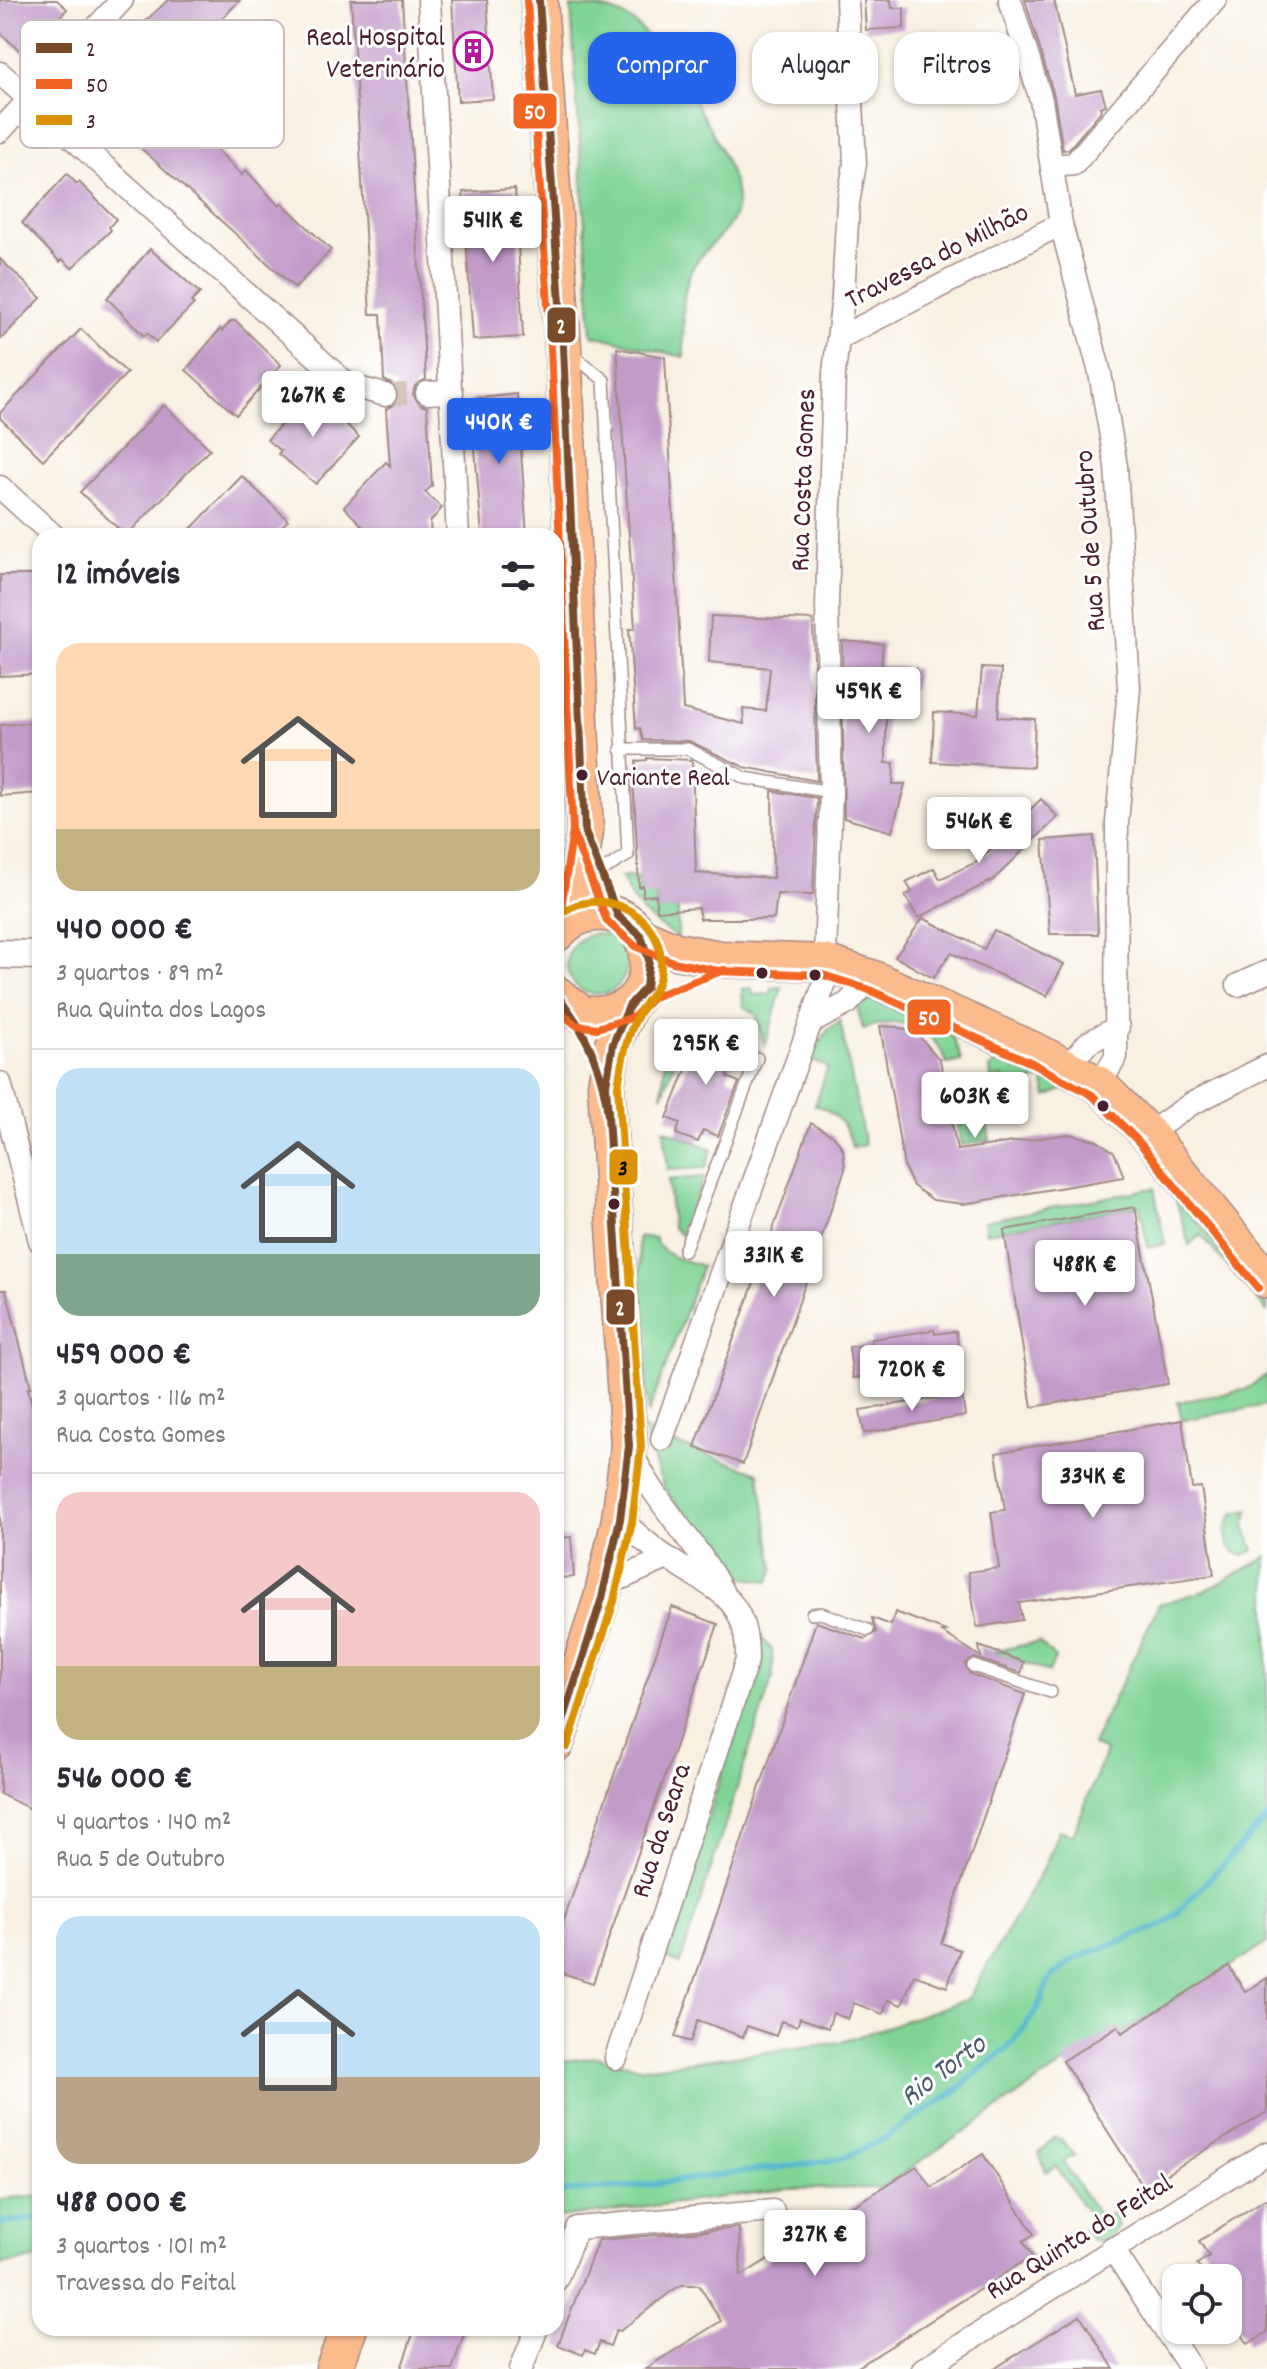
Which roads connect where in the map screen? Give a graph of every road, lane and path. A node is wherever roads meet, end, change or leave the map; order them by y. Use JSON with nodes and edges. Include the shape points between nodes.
{"nodes":[{"id":1,"x":122,"y":0,"type":"edge"},
{"id":2,"x":429,"y":0,"type":"edge"},
{"id":3,"x":539,"y":0,"type":"edge"},
{"id":4,"x":847,"y":0,"type":"edge"},
{"id":5,"x":1010,"y":0,"type":"edge"},
{"id":6,"x":1215,"y":0,"type":"edge"},
{"id":7,"x":104,"y":20,"type":"edge"},
{"id":8,"x":0,"y":73,"type":"edge"},
{"id":9,"x":20,"y":90,"type":"edge"},
{"id":10,"x":20,"y":111,"type":"edge"},
{"id":11,"x":0,"y":131,"type":"edge"},
{"id":12,"x":84,"y":148,"type":"edge"},
{"id":13,"x":1054,"y":166,"type":"junction"},
{"id":14,"x":1061,"y":224,"type":"junction"},
{"id":15,"x":839,"y":338,"type":"junction"},
{"id":16,"x":563,"y":347,"type":"junction"},
{"id":17,"x":452,"y":392,"type":"junction"},
{"id":18,"x":427,"y":393,"type":"tunnel mouth"},
{"id":19,"x":385,"y":395,"type":"tunnel mouth"},
{"id":20,"x":0,"y":487,"type":"edge"},
{"id":21,"x":45,"y":528,"type":"edge"},
{"id":22,"x":458,"y":528,"type":"edge"},
{"id":23,"x":621,"y":749,"type":"junction"},
{"id":24,"x":831,"y":792,"type":"junction"},
{"id":25,"x":585,"y":832,"type":"junction"},
{"id":26,"x":600,"y":872,"type":"junction"},
{"id":27,"x":564,"y":924,"type":"edge"},
{"id":28,"x":629,"y":926,"type":"junction"},
{"id":29,"x":564,"y":928,"type":"edge"},
{"id":30,"x":0,"y":954,"type":"edge"},
{"id":31,"x":32,"y":955,"type":"edge"},
{"id":32,"x":720,"y":959,"type":"junction"},
{"id":33,"x":825,"y":963,"type":"junction"},
{"id":34,"x":1267,"y":972,"type":"edge"},
{"id":35,"x":871,"y":978,"type":"junction"},
{"id":36,"x":1238,"y":985,"type":"dead end"},
{"id":37,"x":637,"y":996,"type":"junction"},
{"id":38,"x":564,"y":1001,"type":"edge"},
{"id":39,"x":564,"y":1004,"type":"edge"},
{"id":40,"x":814,"y":1021,"type":"junction"},
{"id":41,"x":1118,"y":1027,"type":"junction"},
{"id":42,"x":757,"y":1058,"type":"dead end"},
{"id":43,"x":1267,"y":1066,"type":"edge"},
{"id":44,"x":1066,"y":1067,"type":"junction"},
{"id":45,"x":0,"y":1083,"type":"edge"},
{"id":46,"x":606,"y":1085,"type":"junction"},
{"id":47,"x":1099,"y":1085,"type":"junction"},
{"id":48,"x":1148,"y":1134,"type":"junction"},
{"id":49,"x":32,"y":1209,"type":"edge"},
{"id":50,"x":684,"y":1251,"type":"dead end"},
{"id":51,"x":1267,"y":1280,"type":"edge"},
{"id":52,"x":646,"y":1442,"type":"junction"},
{"id":53,"x":620,"y":1519,"type":"junction"},
{"id":54,"x":667,"y":1558,"type":"junction"},
{"id":55,"x":723,"y":1592,"type":"junction"},
{"id":56,"x":602,"y":1598,"type":"junction"},
{"id":57,"x":812,"y":1614,"type":"dead end"},
{"id":58,"x":868,"y":1630,"type":"dead end"},
{"id":59,"x":973,"y":1666,"type":"dead end"},
{"id":60,"x":1051,"y":1692,"type":"dead end"},
{"id":61,"x":564,"y":1718,"type":"edge"},
{"id":62,"x":616,"y":2058,"type":"dead end"},
{"id":63,"x":1267,"y":2153,"type":"edge"},
{"id":64,"x":773,"y":2211,"type":"dead end"},
{"id":65,"x":1112,"y":2248,"type":"junction"},
{"id":66,"x":564,"y":2260,"type":"edge"},
{"id":67,"x":346,"y":2336,"type":"edge"},
{"id":68,"x":534,"y":2336,"type":"edge"},
{"id":69,"x":334,"y":2369,"type":"edge"},
{"id":70,"x":521,"y":2369,"type":"edge"},
{"id":71,"x":923,"y":2369,"type":"edge"},
{"id":72,"x":1191,"y":2369,"type":"edge"}],
"edges":[{"from":1,"to":7,"type":"street"},
{"from":2,"to":17,"type":"street"},
{"from":3,"to":16,"type":"main road"},
{"from":4,"to":15,"type":"street","name":"Rua Costa Gomes","via":[[855,164]]},
{"from":5,"to":13,"type":"street","name":"Rua 5 de Outubro","via":[[1041,100]]},
{"from":6,"to":13,"type":"street","via":[[1074,164]]},
{"from":8,"to":9,"type":"street"},
{"from":10,"to":11,"type":"street"},
{"from":12,"to":19,"type":"street","via":[[348,385]]},
{"from":13,"to":14,"type":"street","name":"Rua 5 de Outubro"},
{"from":14,"to":15,"type":"street","name":"Travessa do Milhão"},
{"from":14,"to":41,"type":"street","name":"Rua 5 de Outubro","via":[[1100,373],[1116,466],[1129,688],[1117,822]]},
{"from":15,"to":24,"type":"street","name":"Rua Costa Gomes","via":[[827,604]]},
{"from":16,"to":23,"type":"lane","via":[[604,380]]},
{"from":16,"to":25,"type":"main road"},
{"from":17,"to":18,"type":"street"},
{"from":17,"to":22,"type":"street"},
{"from":20,"to":21,"type":"street"},
{"from":23,"to":24,"type":"lane","via":[[688,749],[745,778]]},
{"from":23,"to":26,"type":"lane","via":[[628,855]]},
{"from":24,"to":33,"type":"street","name":"Rua Costa Gomes"},
{"from":25,"to":26,"type":"main road"},
{"from":25,"to":27,"type":"main road"},
{"from":26,"to":28,"type":"main road"},
{"from":28,"to":29,"type":"main road","via":[[600,912]]},
{"from":28,"to":32,"type":"main road","via":[[676,951]]},
{"from":28,"to":37,"type":"main road","via":[[649,960]]},
{"from":30,"to":31,"type":"street"},
{"from":32,"to":33,"type":"main road"},
{"from":32,"to":37,"type":"main road"},
{"from":33,"to":35,"type":"main road"},
{"from":33,"to":40,"type":"street","name":"Rua Costa Gomes"},
{"from":34,"to":36,"type":"street"},
{"from":35,"to":40,"type":"street","via":[[848,1003]]},
{"from":35,"to":44,"type":"main road"},
{"from":37,"to":38,"type":"main road","via":[[595,1016],[581,1014]]},
{"from":37,"to":46,"type":"main road","via":[[613,1044]]},
{"from":39,"to":46,"type":"main road","via":[[591,1046]]},
{"from":40,"to":52,"type":"street","name":"Rua Costa Gomes"},
{"from":41,"to":44,"type":"street","via":[[1088,1043]]},
{"from":41,"to":47,"type":"street","name":"Rua 5 de Outubro","via":[[1116,1057]]},
{"from":42,"to":50,"type":"lane"},
{"from":43,"to":48,"type":"street","via":[[1191,1104]]},
{"from":44,"to":47,"type":"main road"},
{"from":45,"to":49,"type":"street"},
{"from":46,"to":52,"type":"main road"},
{"from":47,"to":48,"type":"main road"},
{"from":48,"to":51,"type":"main road"},
{"from":52,"to":53,"type":"main road"},
{"from":52,"to":55,"type":"street","via":[[643,1477]]},
{"from":53,"to":54,"type":"street"},
{"from":53,"to":56,"type":"main road"},
{"from":54,"to":55,"type":"street"},
{"from":54,"to":56,"type":"street","via":[[615,1581]]},
{"from":55,"to":62,"type":"street","name":"Rua da Seara","via":[[742,1619],[747,1660]]},
{"from":56,"to":61,"type":"main road"},
{"from":57,"to":58,"type":"lane"},
{"from":59,"to":60,"type":"lane"},
{"from":63,"to":65,"type":"street","name":"Rua Quinta do Feital"},
{"from":64,"to":66,"type":"street","via":[[577,2228]]},
{"from":65,"to":71,"type":"street","name":"Rua Quinta do Feital"},
{"from":65,"to":72,"type":"street"},
{"from":67,"to":69,"type":"main road"},
{"from":68,"to":70,"type":"street"}]}
